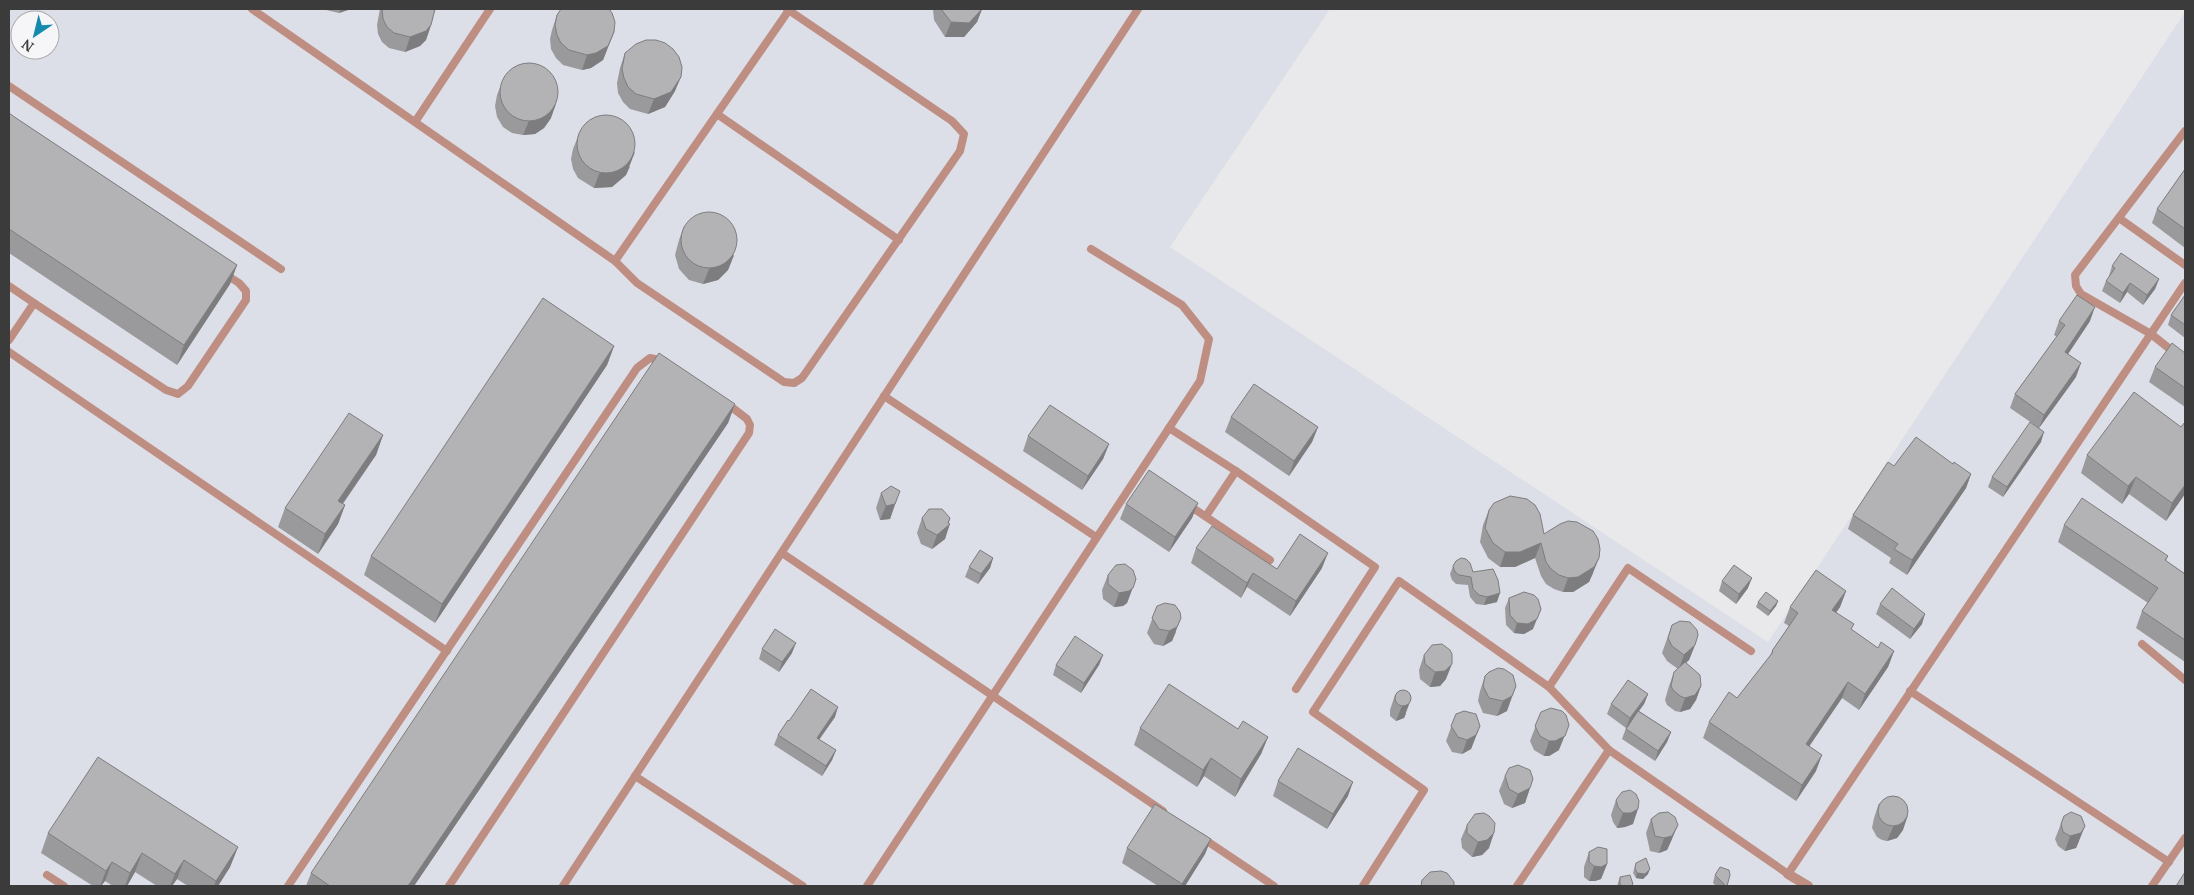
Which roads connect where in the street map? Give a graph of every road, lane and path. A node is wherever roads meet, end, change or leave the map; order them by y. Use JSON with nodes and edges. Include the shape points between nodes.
{"nodes":[{"id":1,"x":252,"y":9,"type":"edge"},
{"id":2,"x":490,"y":9,"type":"edge"},
{"id":3,"x":1138,"y":9,"type":"edge"},
{"id":4,"x":788,"y":10,"type":"edge"},
{"id":5,"x":9,"y":86,"type":"edge"},
{"id":6,"x":717,"y":114,"type":"junction"},
{"id":7,"x":415,"y":122,"type":"junction"},
{"id":8,"x":2185,"y":131,"type":"edge"},
{"id":9,"x":2119,"y":218,"type":"junction"},
{"id":10,"x":899,"y":240,"type":"junction"},
{"id":11,"x":1091,"y":249,"type":"dead end"},
{"id":12,"x":615,"y":261,"type":"junction"},
{"id":13,"x":2185,"y":265,"type":"edge"},
{"id":14,"x":215,"y":267,"type":"edge"},
{"id":15,"x":281,"y":270,"type":"dead end"},
{"id":16,"x":2185,"y":283,"type":"edge"},
{"id":17,"x":9,"y":286,"type":"edge"},
{"id":18,"x":34,"y":303,"type":"junction"},
{"id":19,"x":2151,"y":334,"type":"junction"},
{"id":20,"x":9,"y":340,"type":"edge"},
{"id":21,"x":9,"y":352,"type":"edge"},
{"id":22,"x":2185,"y":361,"type":"edge"},
{"id":23,"x":668,"y":362,"type":"edge"},
{"id":24,"x":716,"y":396,"type":"edge"},
{"id":25,"x":884,"y":396,"type":"junction"},
{"id":26,"x":1169,"y":428,"type":"junction"},
{"id":27,"x":1236,"y":471,"type":"junction"},
{"id":28,"x":1140,"y":473,"type":"junction"},
{"id":29,"x":1148,"y":478,"type":"edge"},
{"id":30,"x":1181,"y":500,"type":"edge"},
{"id":31,"x":1206,"y":516,"type":"junction"},
{"id":32,"x":1096,"y":537,"type":"junction"},
{"id":33,"x":782,"y":553,"type":"junction"},
{"id":34,"x":1270,"y":560,"type":"dead end"},
{"id":35,"x":2142,"y":644,"type":"dead end"},
{"id":36,"x":447,"y":651,"type":"junction"},
{"id":37,"x":1751,"y":651,"type":"dead end"},
{"id":38,"x":2185,"y":680,"type":"edge"},
{"id":39,"x":1549,"y":686,"type":"junction"},
{"id":40,"x":1296,"y":689,"type":"dead end"},
{"id":41,"x":1910,"y":691,"type":"junction"},
{"id":42,"x":993,"y":696,"type":"junction"},
{"id":43,"x":1609,"y":750,"type":"junction"},
{"id":44,"x":635,"y":776,"type":"junction"},
{"id":45,"x":1167,"y":813,"type":"edge"},
{"id":46,"x":1192,"y":830,"type":"edge"},
{"id":47,"x":2185,"y":838,"type":"edge"},
{"id":48,"x":2169,"y":862,"type":"junction"},
{"id":49,"x":1788,"y":874,"type":"junction"},
{"id":50,"x":47,"y":875,"type":"dead end"},
{"id":51,"x":64,"y":886,"type":"edge"},
{"id":52,"x":288,"y":886,"type":"edge"},
{"id":53,"x":450,"y":886,"type":"edge"},
{"id":54,"x":563,"y":886,"type":"edge"},
{"id":55,"x":804,"y":886,"type":"edge"},
{"id":56,"x":867,"y":886,"type":"edge"},
{"id":57,"x":1274,"y":886,"type":"edge"},
{"id":58,"x":1363,"y":886,"type":"edge"},
{"id":59,"x":1517,"y":886,"type":"edge"},
{"id":60,"x":1808,"y":886,"type":"edge"},
{"id":61,"x":2152,"y":886,"type":"edge"}],
"edges":[{"from":1,"to":7,"type":"lane"},
{"from":2,"to":7,"type":"lane"},
{"from":3,"to":25,"type":"lane"},
{"from":4,"to":6,"type":"lane"},
{"from":4,"to":10,"type":"lane","via":[[952,121],[964,134],[960,151]]},
{"from":5,"to":15,"type":"lane"},
{"from":6,"to":10,"type":"lane"},
{"from":6,"to":12,"type":"lane"},
{"from":7,"to":12,"type":"lane"},
{"from":8,"to":9,"type":"lane"},
{"from":9,"to":13,"type":"lane"},
{"from":9,"to":19,"type":"lane","via":[[2075,275],[2076,286],[2081,294]]},
{"from":10,"to":12,"type":"lane","via":[[802,378],[794,384],[784,382],[637,283]]},
{"from":11,"to":26,"type":"lane","via":[[1182,305],[1209,339],[1200,381]]},
{"from":14,"to":18,"type":"lane","via":[[239,283],[246,291],[246,300],[188,386],[178,394],[166,390]]},
{"from":16,"to":19,"type":"lane"},
{"from":17,"to":18,"type":"lane"},
{"from":18,"to":20,"type":"lane"},
{"from":19,"to":22,"type":"lane"},
{"from":19,"to":41,"type":"lane"},
{"from":21,"to":36,"type":"lane"},
{"from":23,"to":36,"type":"lane","via":[[650,358],[637,368]]},
{"from":24,"to":53,"type":"lane","via":[[747,419],[749,433]]},
{"from":25,"to":32,"type":"lane"},
{"from":25,"to":33,"type":"lane"},
{"from":26,"to":27,"type":"lane"},
{"from":26,"to":28,"type":"lane"},
{"from":27,"to":31,"type":"lane"},
{"from":27,"to":40,"type":"lane","via":[[1375,567]]},
{"from":28,"to":29,"type":"lane"},
{"from":28,"to":32,"type":"lane"},
{"from":30,"to":31,"type":"lane"},
{"from":31,"to":34,"type":"lane"},
{"from":32,"to":42,"type":"lane"},
{"from":33,"to":42,"type":"lane"},
{"from":33,"to":44,"type":"lane"},
{"from":35,"to":38,"type":"lane"},
{"from":36,"to":52,"type":"lane"},
{"from":37,"to":39,"type":"lane","via":[[1628,568]]},
{"from":39,"to":43,"type":"lane"},
{"from":39,"to":58,"type":"lane","via":[[1399,581],[1313,712],[1424,790]]},
{"from":41,"to":48,"type":"lane"},
{"from":41,"to":49,"type":"lane"},
{"from":42,"to":45,"type":"lane"},
{"from":42,"to":56,"type":"lane"},
{"from":43,"to":49,"type":"lane"},
{"from":43,"to":59,"type":"lane"},
{"from":44,"to":54,"type":"lane"},
{"from":44,"to":55,"type":"lane"},
{"from":46,"to":57,"type":"lane"},
{"from":47,"to":48,"type":"lane"},
{"from":48,"to":61,"type":"lane"},
{"from":49,"to":60,"type":"street"},
{"from":50,"to":51,"type":"lane"}]}
